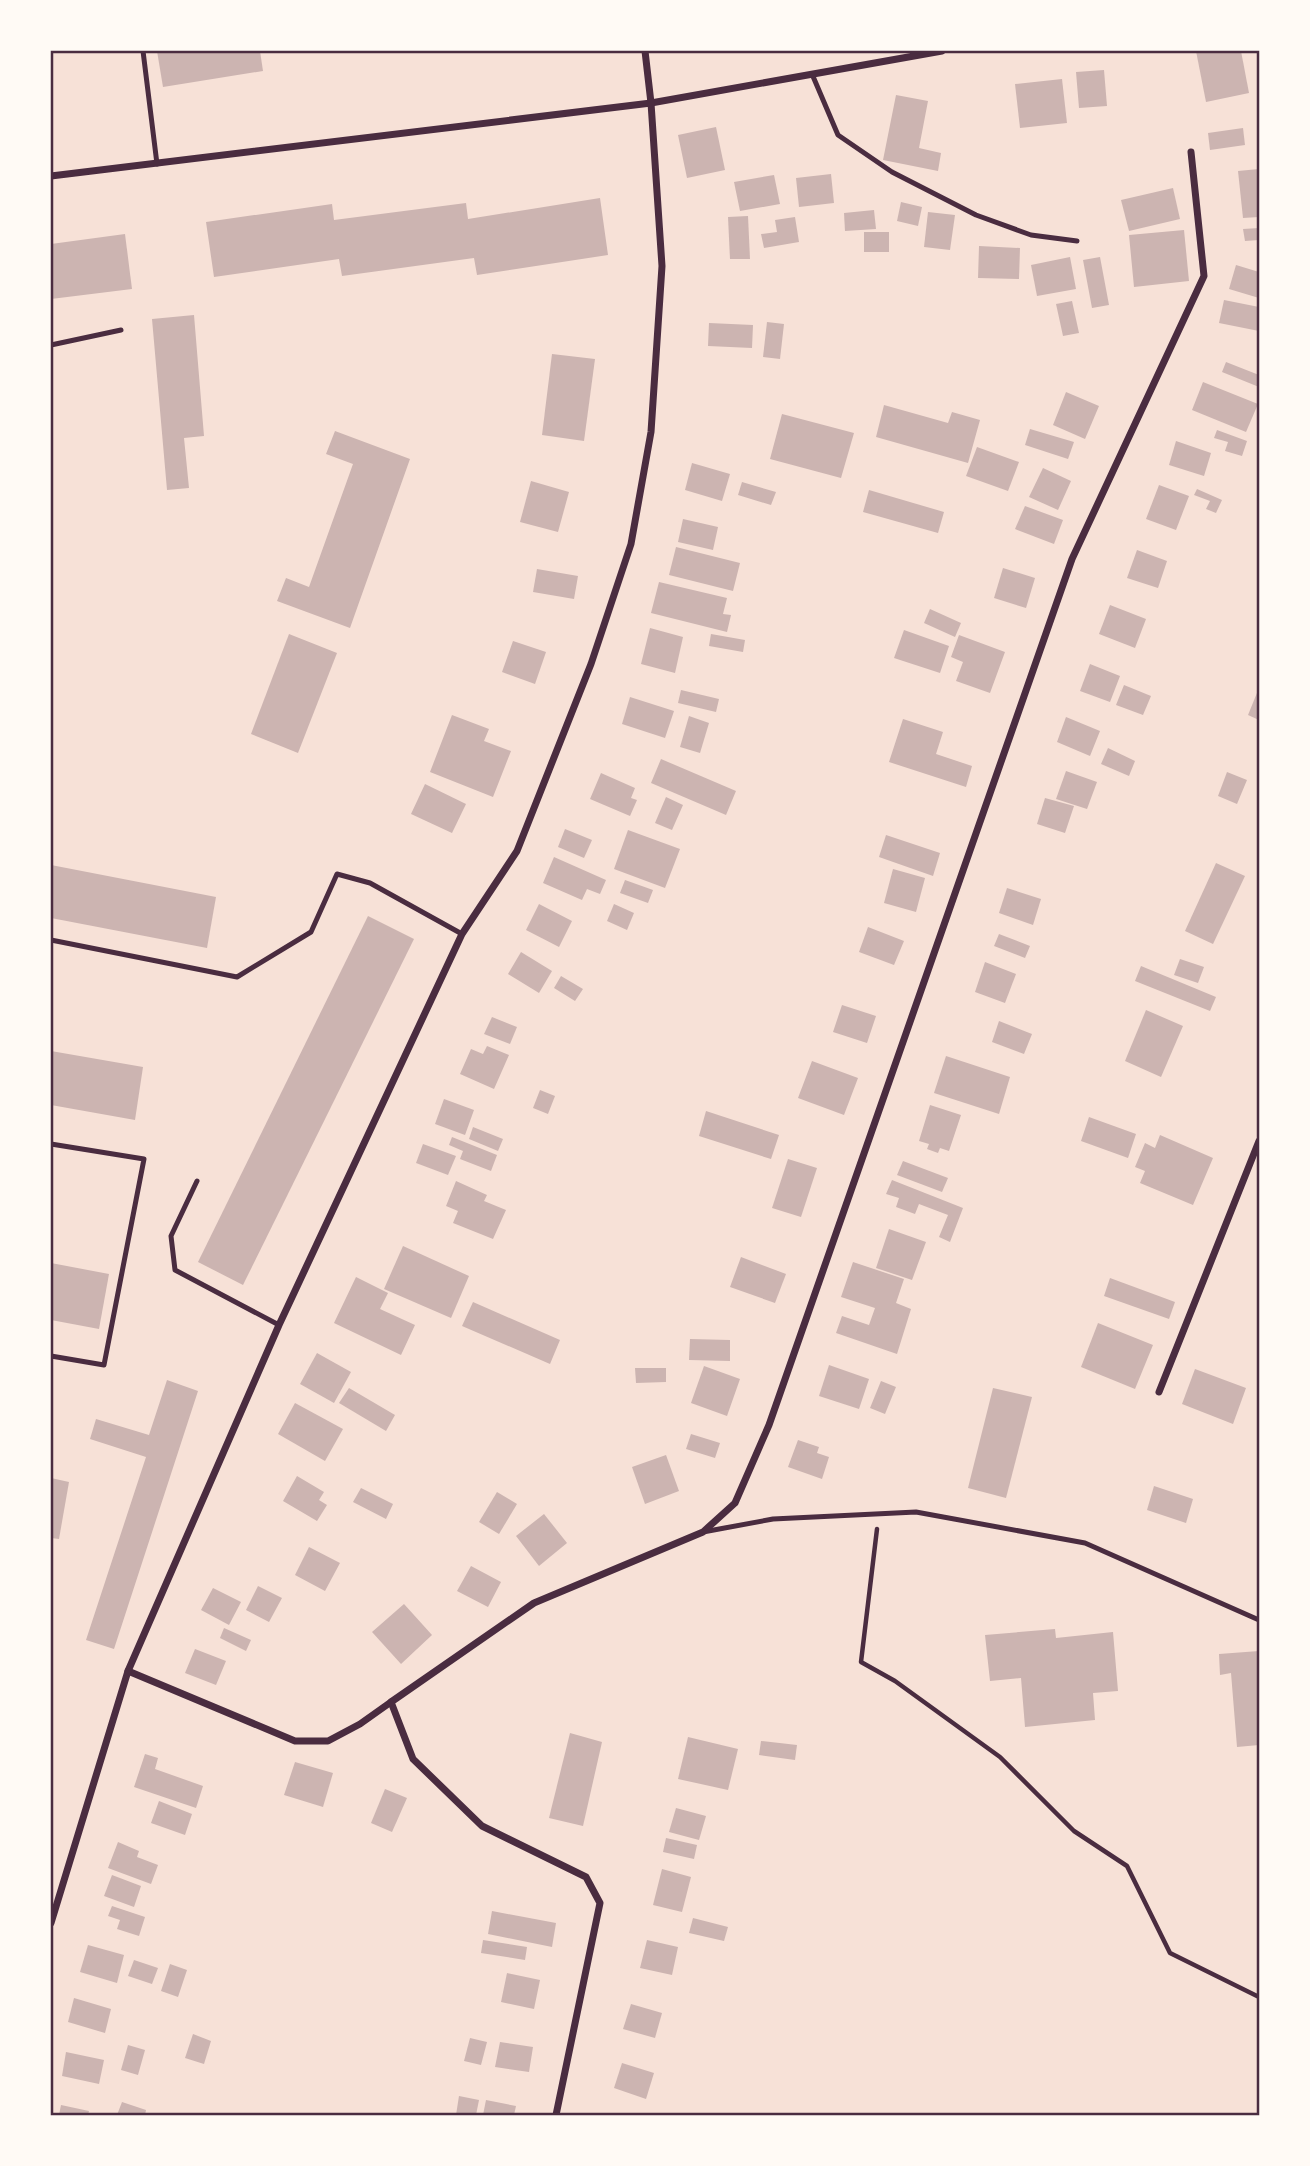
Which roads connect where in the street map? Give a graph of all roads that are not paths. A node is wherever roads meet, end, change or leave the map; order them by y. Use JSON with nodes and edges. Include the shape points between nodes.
{"nodes":[{"id":1,"x":143,"y":51,"type":"edge"},
{"id":2,"x":645,"y":51,"type":"edge"},
{"id":3,"x":942,"y":51,"type":"edge"},
{"id":4,"x":812,"y":74,"type":"junction"},
{"id":5,"x":651,"y":103,"type":"junction"},
{"id":6,"x":1191,"y":152,"type":"dead end"},
{"id":7,"x":157,"y":164,"type":"junction"},
{"id":8,"x":51,"y":176,"type":"edge"},
{"id":9,"x":1077,"y":242,"type":"dead end"},
{"id":10,"x":121,"y":330,"type":"dead end"},
{"id":11,"x":51,"y":345,"type":"edge"},
{"id":12,"x":462,"y":934,"type":"junction"},
{"id":13,"x":51,"y":940,"type":"edge"},
{"id":14,"x":1259,"y":1141,"type":"edge"},
{"id":15,"x":51,"y":1144,"type":"edge"},
{"id":16,"x":197,"y":1181,"type":"dead end"},
{"id":17,"x":279,"y":1325,"type":"junction"},
{"id":18,"x":51,"y":1356,"type":"edge"},
{"id":19,"x":1159,"y":1392,"type":"dead end"},
{"id":20,"x":703,"y":1532,"type":"junction"},
{"id":21,"x":1259,"y":1620,"type":"edge"},
{"id":22,"x":128,"y":1671,"type":"junction"},
{"id":23,"x":391,"y":1702,"type":"junction"},
{"id":24,"x":51,"y":1923,"type":"edge"},
{"id":25,"x":556,"y":2115,"type":"edge"}],
"edges":[{"from":1,"to":7,"type":"lane"},
{"from":2,"to":5,"type":"street"},
{"from":3,"to":4,"type":"street"},
{"from":4,"to":5,"type":"street"},
{"from":4,"to":9,"type":"lane","via":[[838,135],[892,172],[976,215],[1031,235]]},
{"from":5,"to":7,"type":"street"},
{"from":5,"to":12,"type":"street","via":[[662,266],[651,432],[631,544],[591,664],[517,851]]},
{"from":6,"to":20,"type":"street","via":[[1203,276],[1072,559],[769,1425],[735,1503]]},
{"from":7,"to":8,"type":"street"},
{"from":10,"to":11,"type":"lane"},
{"from":12,"to":13,"type":"lane","via":[[370,883],[337,874],[311,932],[237,977]]},
{"from":12,"to":17,"type":"street"},
{"from":14,"to":19,"type":"street"},
{"from":15,"to":18,"type":"lane","via":[[144,1159],[104,1365]]},
{"from":16,"to":17,"type":"lane","via":[[171,1236],[175,1270]]},
{"from":17,"to":22,"type":"street"},
{"from":20,"to":21,"type":"lane","via":[[773,1519],[916,1512],[1085,1543]]},
{"from":20,"to":23,"type":"street","via":[[534,1604]]},
{"from":22,"to":23,"type":"street","via":[[295,1741],[328,1741]]},
{"from":22,"to":24,"type":"street"},
{"from":23,"to":25,"type":"street","via":[[413,1759],[482,1825],[586,1877],[600,1903]]}]}
